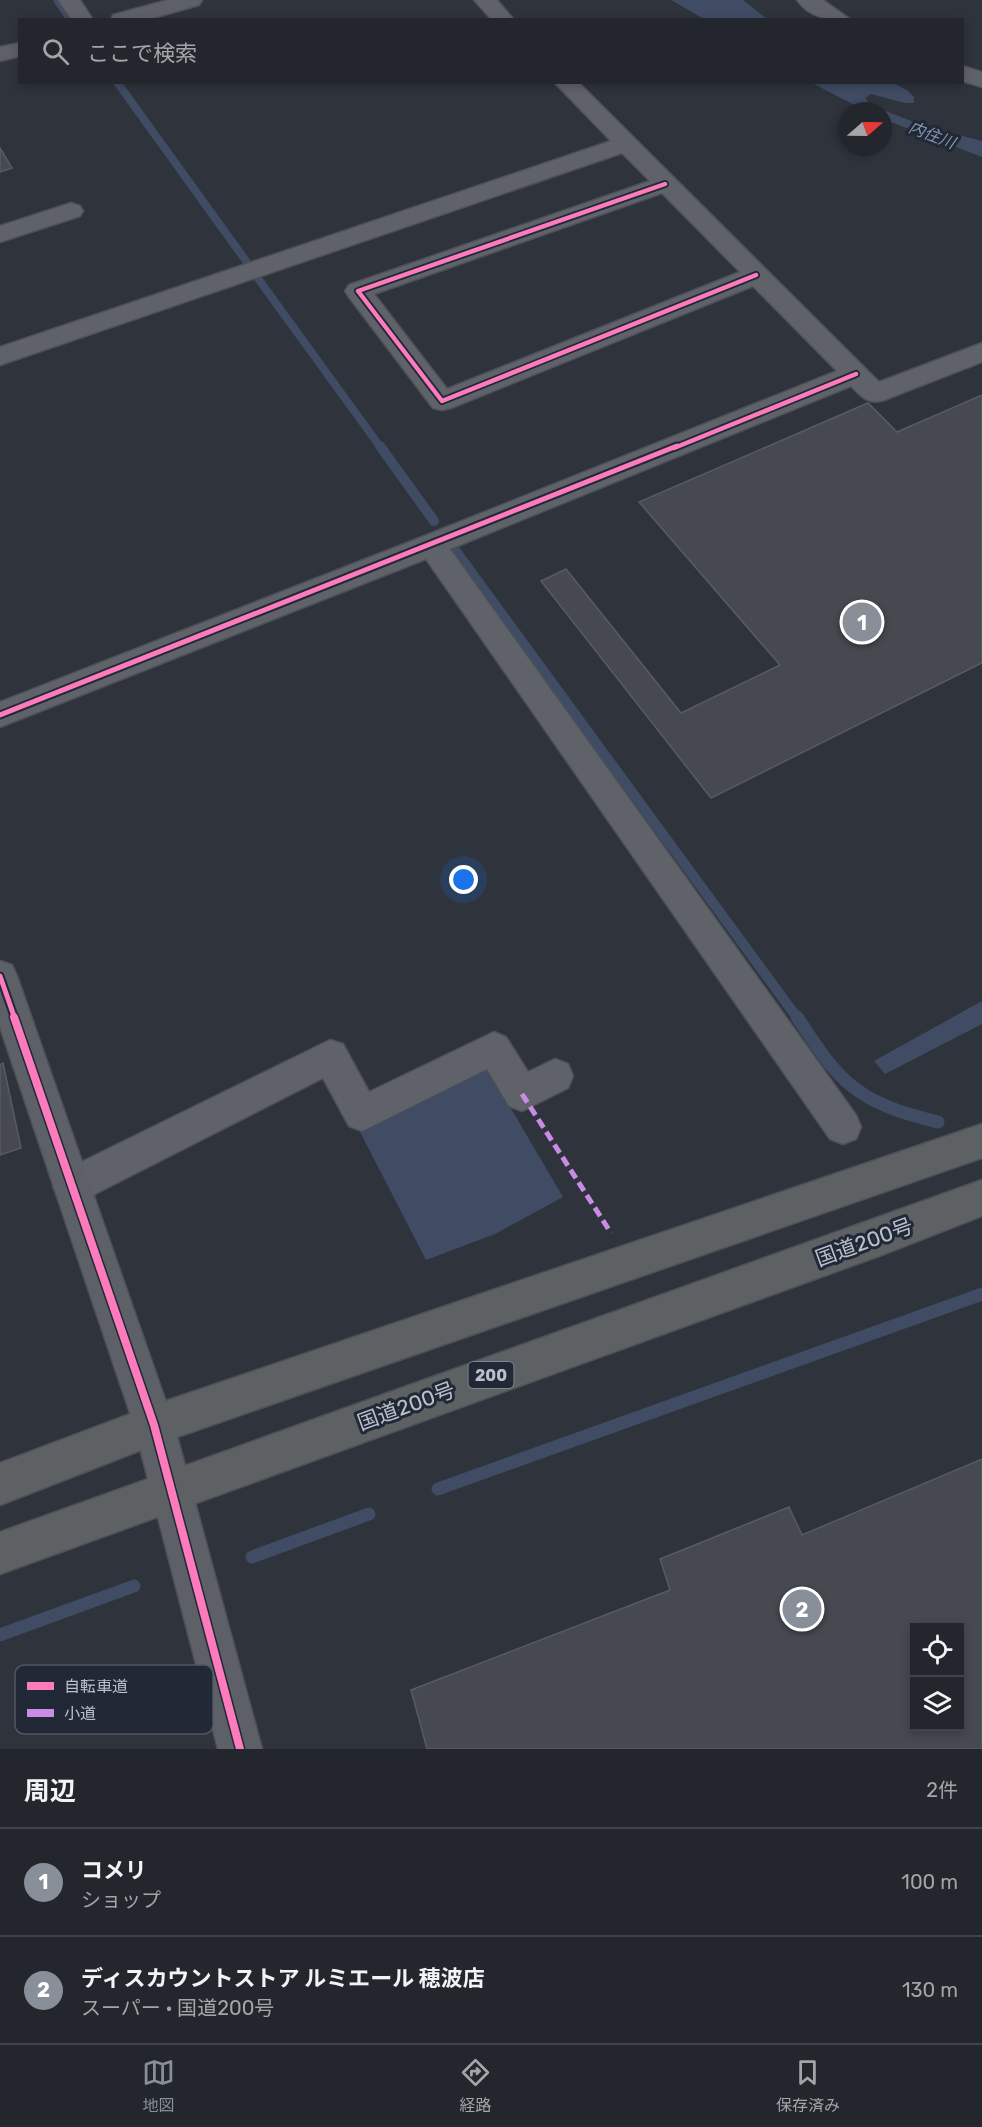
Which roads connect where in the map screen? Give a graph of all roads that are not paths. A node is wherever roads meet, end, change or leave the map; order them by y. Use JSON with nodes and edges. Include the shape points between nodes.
{"nodes":[{"id":1,"x":69,"y":0,"type":"edge"},
{"id":2,"x":191,"y":0,"type":"edge"},
{"id":3,"x":484,"y":0,"type":"edge"},
{"id":4,"x":808,"y":0,"type":"edge"},
{"id":5,"x":82,"y":18,"type":"edge"},
{"id":6,"x":128,"y":18,"type":"edge"},
{"id":7,"x":502,"y":18,"type":"edge"},
{"id":8,"x":839,"y":18,"type":"edge"},
{"id":9,"x":18,"y":50,"type":"edge"},
{"id":10,"x":0,"y":54,"type":"edge"},
{"id":11,"x":964,"y":73,"type":"edge"},
{"id":12,"x":982,"y":80,"type":"edge"},
{"id":13,"x":568,"y":84,"type":"edge"},
{"id":14,"x":626,"y":144,"type":"junction"},
{"id":15,"x":665,"y":184,"type":"junction"},
{"id":16,"x":71,"y":211,"type":"dead end"},
{"id":17,"x":0,"y":234,"type":"edge"},
{"id":18,"x":756,"y":275,"type":"junction"},
{"id":19,"x":982,"y":352,"type":"edge"},
{"id":20,"x":0,"y":356,"type":"edge"},
{"id":21,"x":856,"y":374,"type":"junction"},
{"id":22,"x":432,"y":545,"type":"junction"},
{"id":23,"x":0,"y":715,"type":"edge"},
{"id":24,"x":0,"y":976,"type":"edge"},
{"id":25,"x":555,"y":1076,"type":"dead end"},
{"id":26,"x":843,"y":1127,"type":"dead end"},
{"id":27,"x":982,"y":1141,"type":"edge"},
{"id":28,"x":72,"y":1186,"type":"junction"},
{"id":29,"x":982,"y":1198,"type":"edge"},
{"id":30,"x":154,"y":1425,"type":"junction"},
{"id":31,"x":0,"y":1484,"type":"edge"},
{"id":32,"x":170,"y":1490,"type":"junction"},
{"id":33,"x":0,"y":1553,"type":"edge"},
{"id":34,"x":240,"y":1749,"type":"edge"}],
"edges":[{"from":1,"to":5,"type":"street"},
{"from":2,"to":6,"type":"street"},
{"from":3,"to":7,"type":"street"},
{"from":4,"to":8,"type":"street"},
{"from":9,"to":10,"type":"street"},
{"from":11,"to":12,"type":"street"},
{"from":13,"to":14,"type":"street"},
{"from":14,"to":15,"type":"street"},
{"from":14,"to":20,"type":"street"},
{"from":15,"to":18,"type":"street"},
{"from":15,"to":18,"type":"street","via":[[358,291],[442,401]]},
{"from":16,"to":17,"type":"street"},
{"from":18,"to":21,"type":"street"},
{"from":19,"to":21,"type":"street","via":[[875,394]]},
{"from":21,"to":22,"type":"street"},
{"from":22,"to":23,"type":"street"},
{"from":22,"to":26,"type":"street"},
{"from":24,"to":28,"type":"street"},
{"from":25,"to":28,"type":"street","via":[[522,1094],[494,1048],[362,1114],[330,1056]]},
{"from":27,"to":30,"type":"highway"},
{"from":28,"to":30,"type":"street"},
{"from":29,"to":32,"type":"highway","name":"国道200号","number":"200"},
{"from":30,"to":31,"type":"highway"},
{"from":30,"to":32,"type":"street"},
{"from":32,"to":33,"type":"highway","name":"国道200号","number":"200"},
{"from":32,"to":34,"type":"street"}]}
